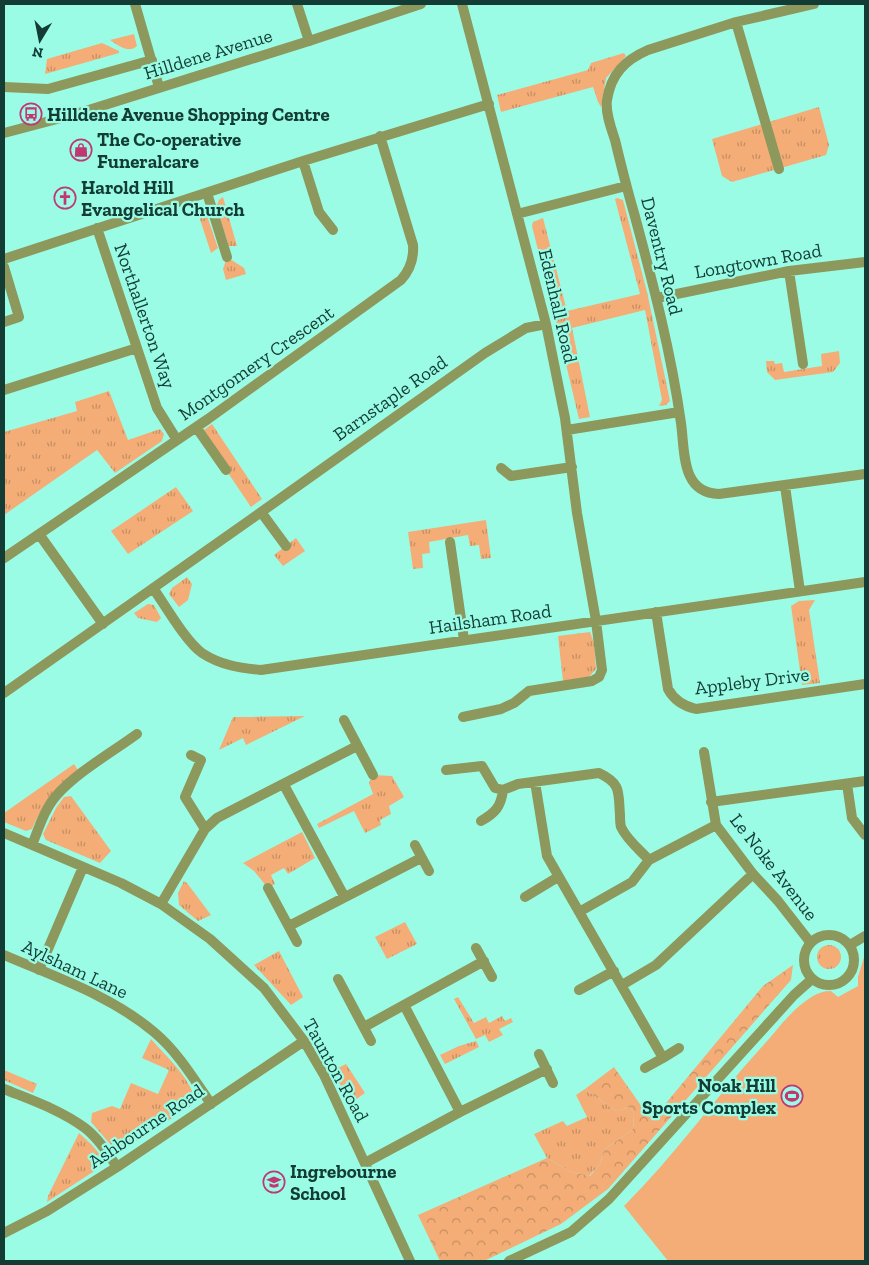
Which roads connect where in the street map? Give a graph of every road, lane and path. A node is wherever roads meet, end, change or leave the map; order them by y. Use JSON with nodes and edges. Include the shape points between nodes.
{"nodes":[{"id":1,"x":135,"y":4,"type":"edge"},
{"id":2,"x":297,"y":4,"type":"edge"},
{"id":3,"x":421,"y":4,"type":"edge"},
{"id":4,"x":462,"y":4,"type":"edge"},
{"id":5,"x":814,"y":4,"type":"edge"},
{"id":6,"x":736,"y":22,"type":"junction"},
{"id":7,"x":309,"y":42,"type":"junction"},
{"id":8,"x":152,"y":60,"type":"junction"},
{"id":9,"x":4,"y":87,"type":"edge"},
{"id":10,"x":159,"y":87,"type":"junction"},
{"id":11,"x":488,"y":104,"type":"junction"},
{"id":12,"x":4,"y":134,"type":"edge"},
{"id":13,"x":380,"y":136,"type":"junction"},
{"id":14,"x":303,"y":161,"type":"junction"},
{"id":15,"x":780,"y":169,"type":"dead end"},
{"id":16,"x":626,"y":186,"type":"junction"},
{"id":17,"x":207,"y":193,"type":"junction"},
{"id":18,"x":517,"y":214,"type":"junction"},
{"id":19,"x":97,"y":228,"type":"junction"},
{"id":20,"x":333,"y":230,"type":"dead end"},
{"id":21,"x":227,"y":257,"type":"dead end"},
{"id":22,"x":4,"y":259,"type":"edge"},
{"id":23,"x":865,"y":262,"type":"edge"},
{"id":24,"x":4,"y":267,"type":"edge"},
{"id":25,"x":789,"y":271,"type":"junction"},
{"id":26,"x":657,"y":298,"type":"junction"},
{"id":27,"x":4,"y":322,"type":"edge"},
{"id":28,"x":546,"y":324,"type":"junction"},
{"id":29,"x":137,"y":348,"type":"junction"},
{"id":30,"x":803,"y":364,"type":"dead end"},
{"id":31,"x":4,"y":390,"type":"edge"},
{"id":32,"x":679,"y":412,"type":"junction"},
{"id":33,"x":196,"y":427,"type":"junction"},
{"id":34,"x":567,"y":430,"type":"junction"},
{"id":35,"x":178,"y":440,"type":"junction"},
{"id":36,"x":572,"y":466,"type":"junction"},
{"id":37,"x":501,"y":468,"type":"dead end"},
{"id":38,"x":226,"y":470,"type":"dead end"},
{"id":39,"x":865,"y":474,"type":"edge"},
{"id":40,"x":785,"y":486,"type":"junction"},
{"id":41,"x":261,"y":512,"type":"junction"},
{"id":42,"x":40,"y":534,"type":"junction"},
{"id":43,"x":450,"y":542,"type":"dead end"},
{"id":44,"x":286,"y":546,"type":"dead end"},
{"id":45,"x":4,"y":558,"type":"edge"},
{"id":46,"x":865,"y":582,"type":"edge"},
{"id":47,"x":153,"y":588,"type":"junction"},
{"id":48,"x":800,"y":591,"type":"junction"},
{"id":49,"x":656,"y":612,"type":"junction"},
{"id":50,"x":596,"y":621,"type":"junction"},
{"id":51,"x":103,"y":624,"type":"junction"},
{"id":52,"x":464,"y":640,"type":"junction"},
{"id":53,"x":865,"y":684,"type":"edge"},
{"id":54,"x":4,"y":693,"type":"edge"},
{"id":55,"x":463,"y":717,"type":"dead end"},
{"id":56,"x":344,"y":720,"type":"dead end"},
{"id":57,"x":137,"y":734,"type":"dead end"},
{"id":58,"x":357,"y":746,"type":"junction"},
{"id":59,"x":704,"y":752,"type":"dead end"},
{"id":60,"x":192,"y":755,"type":"dead end"},
{"id":61,"x":446,"y":770,"type":"dead end"},
{"id":62,"x":373,"y":775,"type":"dead end"},
{"id":63,"x":535,"y":782,"type":"junction"},
{"id":64,"x":865,"y":782,"type":"edge"},
{"id":65,"x":284,"y":784,"type":"junction"},
{"id":66,"x":847,"y":784,"type":"junction"},
{"id":67,"x":503,"y":790,"type":"junction"},
{"id":68,"x":711,"y":802,"type":"junction"},
{"id":69,"x":481,"y":821,"type":"dead end"},
{"id":70,"x":716,"y":825,"type":"junction"},
{"id":71,"x":205,"y":829,"type":"junction"},
{"id":72,"x":4,"y":833,"type":"edge"},
{"id":73,"x":865,"y":835,"type":"edge"},
{"id":74,"x":32,"y":845,"type":"junction"},
{"id":75,"x":415,"y":845,"type":"dead end"},
{"id":76,"x":422,"y":858,"type":"junction"},
{"id":77,"x":649,"y":860,"type":"junction"},
{"id":78,"x":83,"y":867,"type":"junction"},
{"id":79,"x":429,"y":871,"type":"dead end"},
{"id":80,"x":753,"y":874,"type":"junction"},
{"id":81,"x":558,"y":877,"type":"junction"},
{"id":82,"x":268,"y":888,"type":"dead end"},
{"id":83,"x":344,"y":896,"type":"junction"},
{"id":84,"x":525,"y":897,"type":"dead end"},
{"id":85,"x":162,"y":904,"type":"junction"},
{"id":86,"x":579,"y":912,"type":"junction"},
{"id":87,"x":289,"y":926,"type":"junction"},
{"id":88,"x":865,"y":936,"type":"edge"},
{"id":89,"x":297,"y":942,"type":"dead end"},
{"id":90,"x":810,"y":942,"type":"junction"},
{"id":91,"x":850,"y":945,"type":"junction"},
{"id":92,"x":476,"y":948,"type":"dead end"},
{"id":93,"x":4,"y":955,"type":"edge"},
{"id":94,"x":484,"y":961,"type":"junction"},
{"id":95,"x":39,"y":970,"type":"junction"},
{"id":96,"x":614,"y":971,"type":"junction"},
{"id":97,"x":492,"y":977,"type":"dead end"},
{"id":98,"x":812,"y":978,"type":"junction"},
{"id":99,"x":338,"y":979,"type":"dead end"},
{"id":100,"x":622,"y":984,"type":"junction"},
{"id":101,"x":579,"y":990,"type":"dead end"},
{"id":102,"x":404,"y":1005,"type":"junction"},
{"id":103,"x":364,"y":1027,"type":"junction"},
{"id":104,"x":304,"y":1041,"type":"junction"},
{"id":105,"x":371,"y":1041,"type":"dead end"},
{"id":106,"x":679,"y":1048,"type":"dead end"},
{"id":107,"x":539,"y":1054,"type":"dead end"},
{"id":108,"x":664,"y":1058,"type":"junction"},
{"id":109,"x":645,"y":1068,"type":"dead end"},
{"id":110,"x":547,"y":1069,"type":"junction"},
{"id":111,"x":553,"y":1083,"type":"dead end"},
{"id":112,"x":4,"y":1089,"type":"edge"},
{"id":113,"x":211,"y":1104,"type":"junction"},
{"id":114,"x":460,"y":1112,"type":"junction"},
{"id":115,"x":365,"y":1163,"type":"junction"},
{"id":116,"x":117,"y":1167,"type":"junction"},
{"id":117,"x":4,"y":1233,"type":"edge"},
{"id":118,"x":410,"y":1261,"type":"edge"},
{"id":119,"x":509,"y":1261,"type":"edge"}],
"edges":[{"from":1,"to":8,"type":"street"},
{"from":2,"to":7,"type":"street"},
{"from":3,"to":7,"type":"street","name":"Hilldene Avenue"},
{"from":4,"to":11,"type":"street","name":"Edenhall Road"},
{"from":5,"to":6,"type":"street","name":"Daventry Road"},
{"from":6,"to":15,"type":"street"},
{"from":6,"to":16,"type":"street","name":"Daventry Road","via":[[648,50],[635,56],[617,72],[607,102]]},
{"from":7,"to":10,"type":"street","name":"Hilldene Avenue"},
{"from":8,"to":9,"type":"street","via":[[48,89]]},
{"from":8,"to":10,"type":"street"},
{"from":10,"to":12,"type":"street","name":"Hilldene Avenue"},
{"from":11,"to":13,"type":"street"},
{"from":11,"to":18,"type":"street","name":"Edenhall Road"},
{"from":13,"to":14,"type":"street"},
{"from":13,"to":33,"type":"street","name":"Montgomery Crescent","via":[[412,239],[409,270],[394,286]]},
{"from":14,"to":17,"type":"street"},
{"from":14,"to":20,"type":"street","via":[[319,212]]},
{"from":16,"to":18,"type":"street"},
{"from":16,"to":26,"type":"street","name":"Daventry Road"},
{"from":17,"to":19,"type":"street"},
{"from":17,"to":21,"type":"street"},
{"from":18,"to":28,"type":"street","name":"Edenhall Road"},
{"from":19,"to":22,"type":"street"},
{"from":19,"to":29,"type":"street","name":"Northallerton Way"},
{"from":23,"to":25,"type":"street","name":"Longtown Road"},
{"from":24,"to":27,"type":"street","via":[[18,317]]},
{"from":25,"to":26,"type":"street","name":"Longtown Road"},
{"from":25,"to":30,"type":"street"},
{"from":26,"to":32,"type":"street","name":"Daventry Road"},
{"from":28,"to":34,"type":"street","name":"Edenhall Road"},
{"from":28,"to":41,"type":"street","name":"Barnstaple Road","via":[[526,328],[498,344]]},
{"from":29,"to":31,"type":"street"},
{"from":29,"to":35,"type":"street","name":"Northallerton Way","via":[[157,408]]},
{"from":32,"to":34,"type":"street"},
{"from":32,"to":40,"type":"street","name":"Daventry Road","via":[[690,478],[701,490],[719,494]]},
{"from":33,"to":35,"type":"street","name":"Montgomery Crescent"},
{"from":33,"to":38,"type":"street"},
{"from":34,"to":36,"type":"street","name":"Edenhall Road"},
{"from":35,"to":42,"type":"street","name":"Montgomery Crescent"},
{"from":36,"to":37,"type":"street","via":[[511,476]]},
{"from":36,"to":50,"type":"street","name":"Edenhall Road"},
{"from":39,"to":40,"type":"street","name":"Daventry Road"},
{"from":40,"to":48,"type":"street"},
{"from":41,"to":44,"type":"street"},
{"from":41,"to":47,"type":"street","name":"Barnstaple Road"},
{"from":42,"to":45,"type":"street","name":"Montgomery Crescent"},
{"from":42,"to":51,"type":"street"},
{"from":43,"to":52,"type":"street"},
{"from":46,"to":48,"type":"street","name":"Hailsham Road"},
{"from":47,"to":51,"type":"street","name":"Barnstaple Road"},
{"from":47,"to":52,"type":"street","name":"Hailsham Road","via":[[201,652],[246,669],[261,670]]},
{"from":48,"to":49,"type":"street","name":"Hailsham Road"},
{"from":49,"to":50,"type":"street","name":"Hailsham Road"},
{"from":49,"to":53,"type":"street","name":"Appleby Drive","via":[[666,683],[672,696],[688,707]]},
{"from":50,"to":52,"type":"street","name":"Hailsham Road"},
{"from":50,"to":55,"type":"street","name":"Edenhall Road","via":[[602,670],[596,680],[529,691],[501,709]]},
{"from":51,"to":54,"type":"street","name":"Barnstaple Road"},
{"from":56,"to":58,"type":"street"},
{"from":57,"to":74,"type":"street","via":[[79,775],[56,796],[44,814]]},
{"from":58,"to":62,"type":"street"},
{"from":58,"to":65,"type":"street"},
{"from":59,"to":68,"type":"street","name":"Le Noke Avenue"},
{"from":60,"to":71,"type":"street","via":[[201,760],[186,797]]},
{"from":61,"to":67,"type":"street","via":[[482,766],[495,788]]},
{"from":63,"to":67,"type":"street"},
{"from":63,"to":77,"type":"street","via":[[599,773],[612,779],[616,784],[621,826]]},
{"from":63,"to":81,"type":"street","via":[[547,856]]},
{"from":64,"to":66,"type":"street"},
{"from":65,"to":71,"type":"street","via":[[218,818]]},
{"from":65,"to":83,"type":"street"},
{"from":66,"to":68,"type":"street"},
{"from":66,"to":73,"type":"street","via":[[852,818]]},
{"from":67,"to":69,"type":"street","via":[[502,801],[495,813]]},
{"from":68,"to":70,"type":"street","name":"Le Noke Avenue"},
{"from":70,"to":77,"type":"street"},
{"from":70,"to":80,"type":"street","name":"Le Noke Avenue"},
{"from":71,"to":85,"type":"street"},
{"from":72,"to":74,"type":"street","name":"Taunton Road"},
{"from":74,"to":78,"type":"street","name":"Taunton Road"},
{"from":75,"to":76,"type":"street"},
{"from":76,"to":79,"type":"street"},
{"from":76,"to":83,"type":"street"},
{"from":77,"to":86,"type":"street","via":[[632,882]]},
{"from":78,"to":85,"type":"street","name":"Taunton Road"},
{"from":78,"to":95,"type":"street"},
{"from":80,"to":90,"type":"street","name":"Le Noke Avenue"},
{"from":80,"to":100,"type":"street","via":[[656,965]]},
{"from":81,"to":84,"type":"street"},
{"from":81,"to":86,"type":"street"},
{"from":82,"to":87,"type":"street"},
{"from":83,"to":87,"type":"street"},
{"from":85,"to":104,"type":"street","name":"Taunton Road","via":[[210,939],[249,974]]},
{"from":86,"to":96,"type":"street"},
{"from":87,"to":89,"type":"street"},
{"from":88,"to":91,"type":"street"},
{"from":90,"to":91,"type":"street","via":[[828,934],[840,936]]},
{"from":90,"to":98,"type":"street","via":[[804,955],[804,965]]},
{"from":91,"to":98,"type":"street","via":[[855,960],[849,976],[834,985],[825,985]]},
{"from":92,"to":94,"type":"street"},
{"from":93,"to":95,"type":"street","name":"Aylsham Lane"},
{"from":94,"to":97,"type":"street"},
{"from":94,"to":102,"type":"street"},
{"from":95,"to":113,"type":"street","name":"Aylsham Lane","via":[[108,1000],[132,1015],[155,1033],[186,1067]]},
{"from":96,"to":100,"type":"street"},
{"from":96,"to":101,"type":"street"},
{"from":98,"to":119,"type":"street","via":[[591,1216],[571,1232]]},
{"from":99,"to":103,"type":"street"},
{"from":100,"to":108,"type":"street"},
{"from":102,"to":103,"type":"street"},
{"from":102,"to":114,"type":"street"},
{"from":103,"to":105,"type":"street"},
{"from":104,"to":113,"type":"street","name":"Ashbourne Road"},
{"from":104,"to":115,"type":"street","name":"Taunton Road"},
{"from":106,"to":108,"type":"street"},
{"from":107,"to":110,"type":"street"},
{"from":108,"to":109,"type":"street"},
{"from":110,"to":111,"type":"street"},
{"from":110,"to":114,"type":"street"},
{"from":112,"to":116,"type":"street","via":[[65,1115],[85,1128]]},
{"from":113,"to":116,"type":"street","name":"Ashbourne Road"},
{"from":114,"to":115,"type":"street"},
{"from":115,"to":118,"type":"street","name":"Taunton Road"},
{"from":116,"to":117,"type":"street","name":"Ashbourne Road","via":[[47,1211]]}]}
